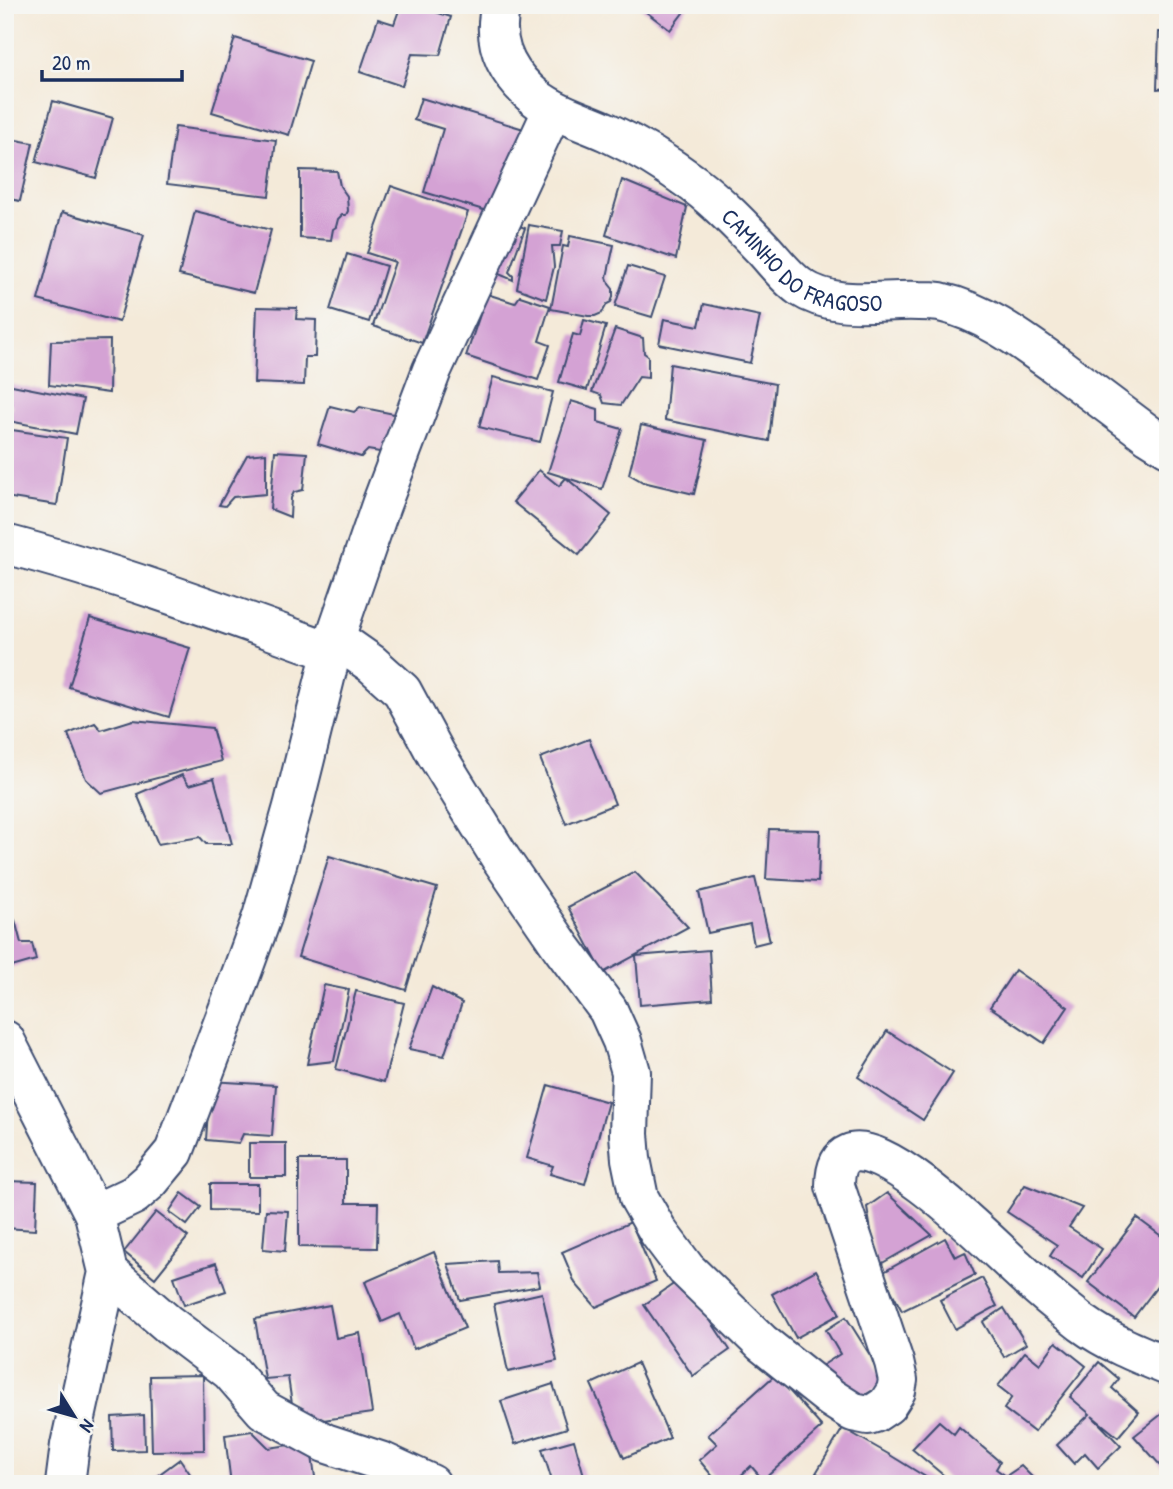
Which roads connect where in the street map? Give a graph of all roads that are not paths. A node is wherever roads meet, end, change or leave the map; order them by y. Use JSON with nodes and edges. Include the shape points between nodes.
{"nodes":[{"id":1,"x":501,"y":5,"type":"edge"},
{"id":2,"x":554,"y":109,"type":"junction"},
{"id":3,"x":1168,"y":447,"type":"edge"},
{"id":4,"x":5,"y":544,"type":"edge"},
{"id":5,"x":333,"y":645,"type":"junction"},
{"id":6,"x":5,"y":1040,"type":"edge"},
{"id":7,"x":94,"y":1214,"type":"junction"},
{"id":8,"x":108,"y":1272,"type":"junction"},
{"id":9,"x":1168,"y":1366,"type":"edge"},
{"id":10,"x":65,"y":1484,"type":"edge"},
{"id":11,"x":431,"y":1484,"type":"edge"}],
"edges":[{"from":1,"to":2,"type":"street","name":"CAMINHO DO FRAGOSO","via":[[497,37],[501,54],[528,92]]},
{"from":2,"to":3,"type":"street","name":"CAMINHO DO FRAGOSO","via":[[609,133],[695,185],[800,287],[826,299],[853,303],[939,302],[986,318]]},
{"from":2,"to":5,"type":"street","via":[[432,370]]},
{"from":4,"to":5,"type":"street"},
{"from":5,"to":7,"type":"street","via":[[262,917],[174,1152],[134,1195]]},
{"from":5,"to":9,"type":"street","via":[[373,664],[401,691],[501,859],[608,1010],[631,1072],[629,1134],[639,1198],[686,1269],[762,1343],[853,1412],[875,1413],[896,1391],[894,1362],[835,1186],[840,1162],[850,1154],[862,1153],[905,1171],[1083,1324],[1125,1349]]},
{"from":6,"to":7,"type":"street"},
{"from":7,"to":8,"type":"street"},
{"from":8,"to":10,"type":"street"},
{"from":8,"to":11,"type":"street","via":[[230,1371],[264,1410],[325,1443]]}]}
